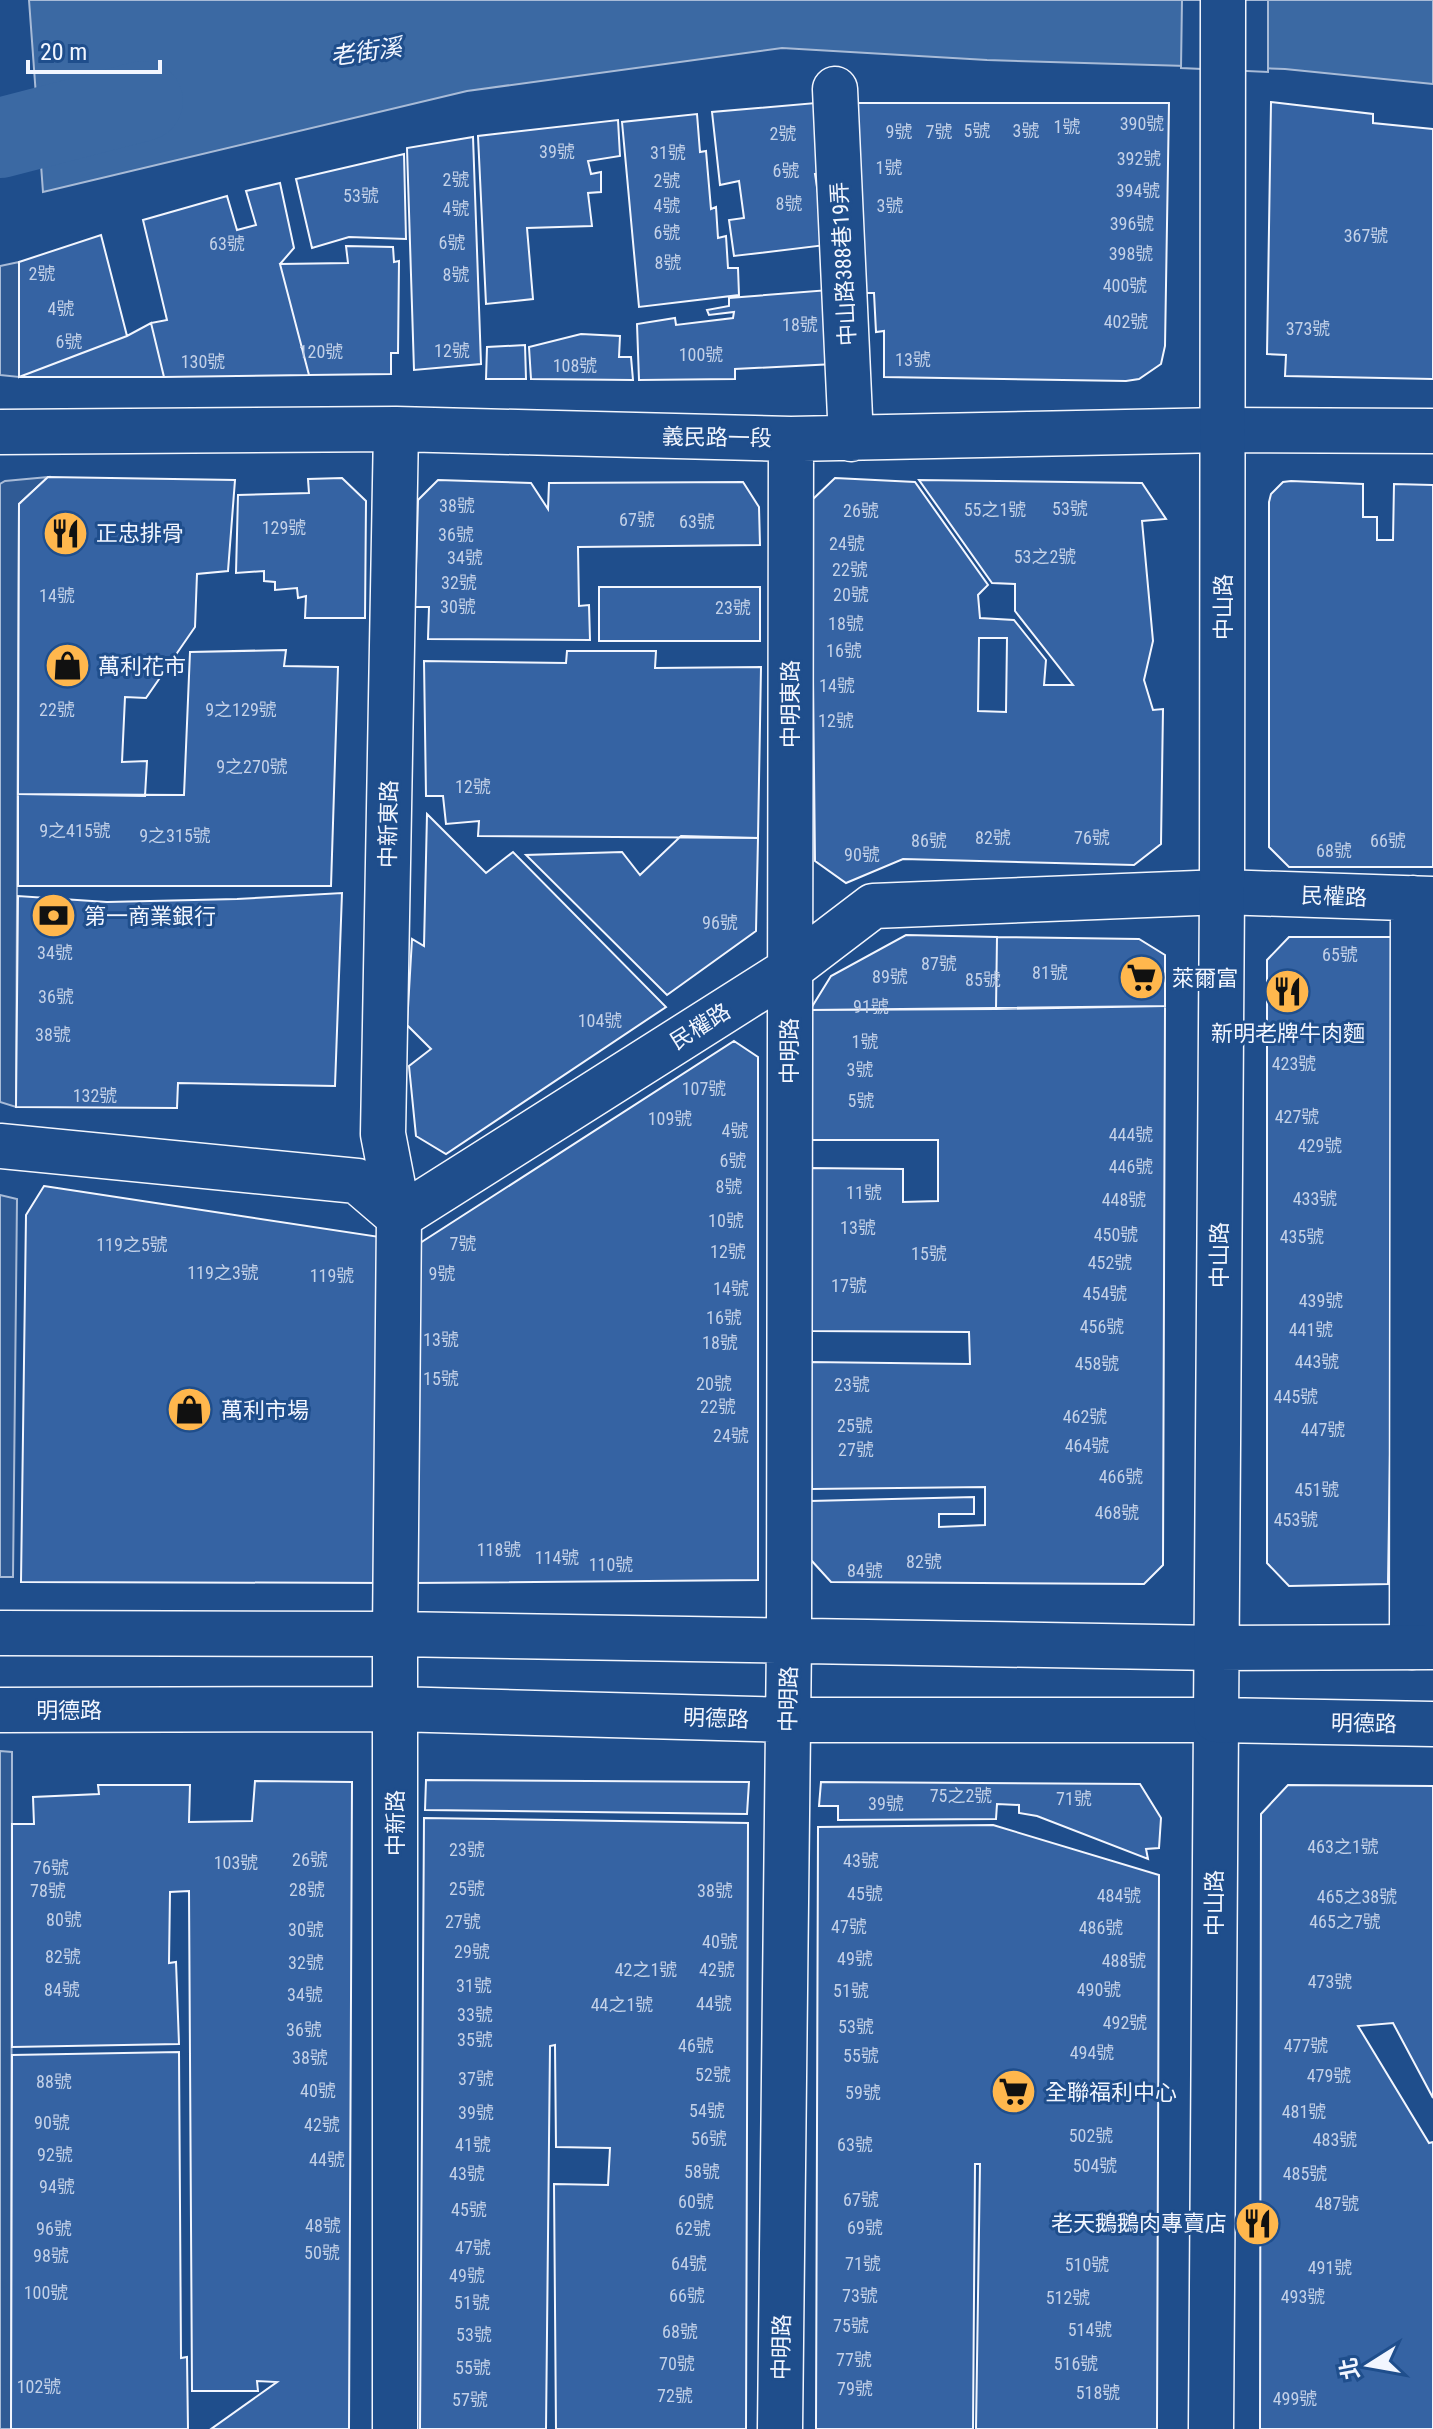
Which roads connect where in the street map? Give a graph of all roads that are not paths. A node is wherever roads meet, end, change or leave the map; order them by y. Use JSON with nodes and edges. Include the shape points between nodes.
{"nodes":[{"id":1,"x":1223,"y":0,"type":"edge"},
{"id":2,"x":835,"y":89,"type":"dead end"},
{"id":3,"x":396,"y":429,"type":"junction"},
{"id":4,"x":1223,"y":430,"type":"junction"},
{"id":5,"x":1433,"y":431,"type":"edge"},
{"id":6,"x":0,"y":432,"type":"edge"},
{"id":7,"x":791,"y":439,"type":"junction"},
{"id":8,"x":851,"y":439,"type":"junction"},
{"id":9,"x":1222,"y":892,"type":"junction"},
{"id":10,"x":1423,"y":899,"type":"edge"},
{"id":11,"x":789,"y":970,"type":"junction"},
{"id":12,"x":0,"y":1146,"type":"edge"},
{"id":13,"x":399,"y":1217,"type":"junction"},
{"id":14,"x":0,"y":1633,"type":"edge"},
{"id":15,"x":395,"y":1634,"type":"junction"},
{"id":16,"x":789,"y":1639,"type":"junction"},
{"id":17,"x":1422,"y":1647,"type":"edge"},
{"id":18,"x":1216,"y":1648,"type":"junction"},
{"id":19,"x":395,"y":1709,"type":"junction"},
{"id":20,"x":0,"y":1710,"type":"edge"},
{"id":21,"x":787,"y":1720,"type":"junction"},
{"id":22,"x":1216,"y":1720,"type":"junction"},
{"id":23,"x":1433,"y":1724,"type":"edge"},
{"id":24,"x":395,"y":2429,"type":"edge"},
{"id":25,"x":780,"y":2429,"type":"edge"},
{"id":26,"x":1211,"y":2429,"type":"edge"}],
"edges":[{"from":1,"to":4,"type":"street","name":"中山路"},
{"from":2,"to":8,"type":"street","name":"中山路388巷19弄"},
{"from":3,"to":6,"type":"street","name":"義民路一段"},
{"from":3,"to":7,"type":"street","name":"義民路一段"},
{"from":3,"to":13,"type":"street","name":"中新東路","via":[[383,1134]]},
{"from":4,"to":5,"type":"street","name":"義民路一段"},
{"from":4,"to":8,"type":"street","name":"義民路一段"},
{"from":4,"to":9,"type":"street","name":"中山路"},
{"from":7,"to":8,"type":"street","name":"義民路一段"},
{"from":7,"to":11,"type":"street","name":"中明東路"},
{"from":9,"to":10,"type":"street","name":"民權路"},
{"from":9,"to":11,"type":"street","name":"民權路","via":[[873,906]]},
{"from":9,"to":18,"type":"street","name":"中山路"},
{"from":10,"to":17,"type":"street"},
{"from":11,"to":13,"type":"street","name":"民權路"},
{"from":11,"to":16,"type":"street","name":"中明路"},
{"from":12,"to":13,"type":"street","via":[[357,1181]]},
{"from":13,"to":15,"type":"street","name":"中新路"},
{"from":14,"to":15,"type":"street"},
{"from":15,"to":16,"type":"street"},
{"from":15,"to":19,"type":"street","name":"中新路"},
{"from":16,"to":18,"type":"street"},
{"from":16,"to":21,"type":"street","name":"中明路"},
{"from":17,"to":18,"type":"street"},
{"from":18,"to":22,"type":"street","name":"中山路"},
{"from":19,"to":20,"type":"street","name":"明德路"},
{"from":19,"to":21,"type":"street","name":"明德路"},
{"from":19,"to":24,"type":"street","name":"中新路"},
{"from":21,"to":22,"type":"street","name":"明德路"},
{"from":21,"to":25,"type":"street","name":"中明路"},
{"from":22,"to":23,"type":"street","name":"明德路"},
{"from":22,"to":26,"type":"street","name":"中山路"}]}
